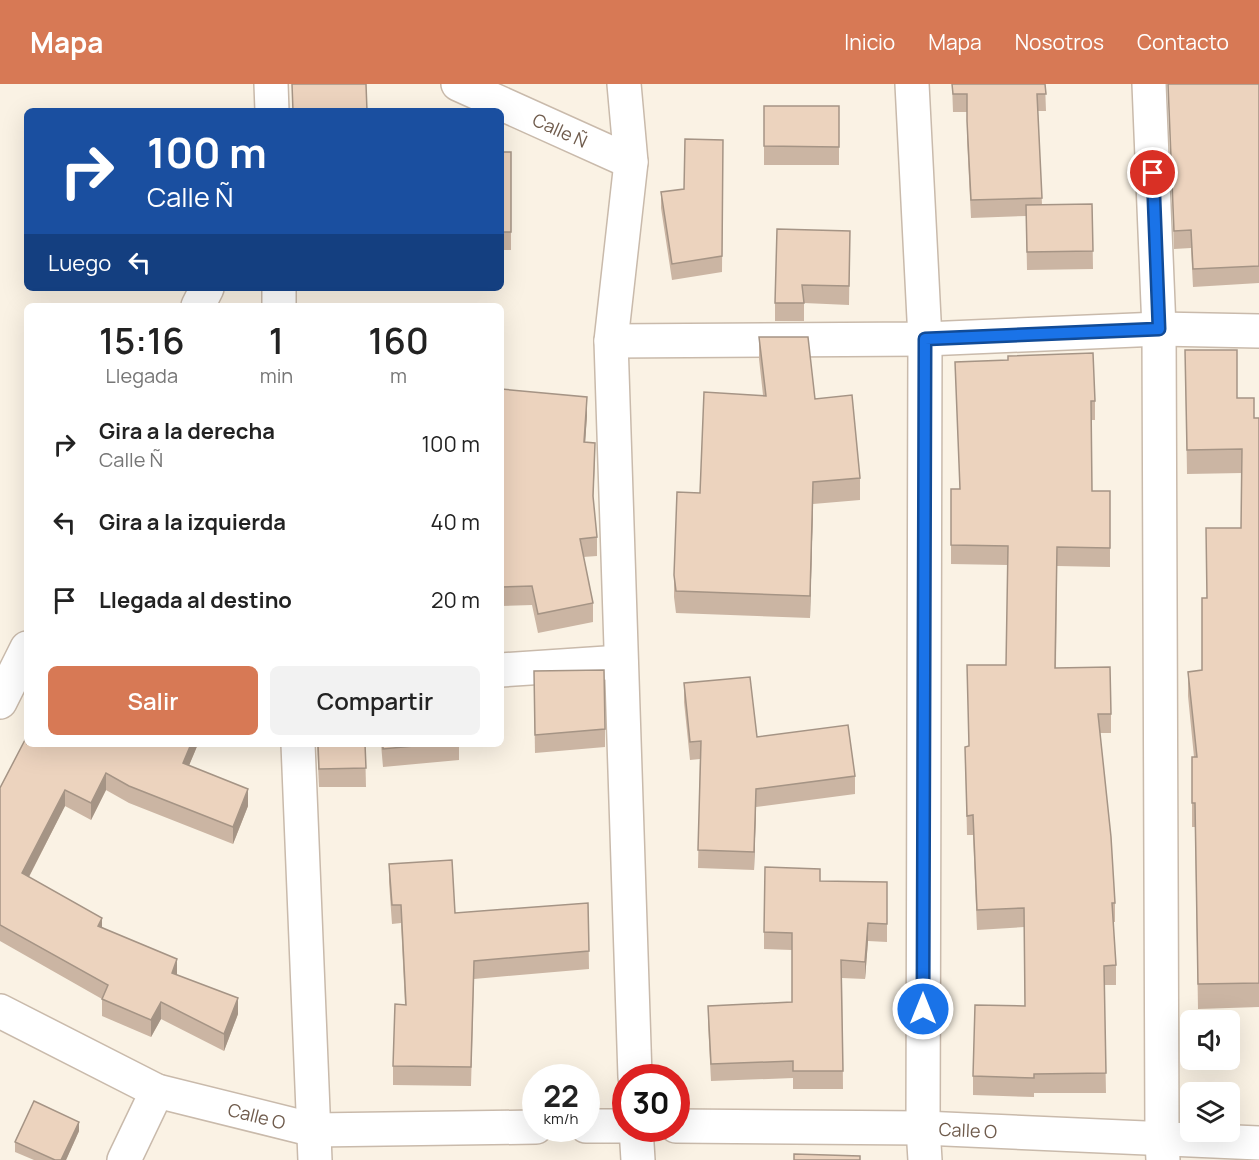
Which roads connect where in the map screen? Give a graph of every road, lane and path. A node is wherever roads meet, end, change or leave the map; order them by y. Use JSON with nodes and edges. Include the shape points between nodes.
{"nodes":[{"id":1,"x":271,"y":84,"type":"edge"},
{"id":2,"x":458,"y":84,"type":"edge"},
{"id":3,"x":624,"y":84,"type":"edge"},
{"id":4,"x":912,"y":84,"type":"edge"},
{"id":5,"x":1149,"y":84,"type":"edge"},
{"id":6,"x":272,"y":108,"type":"edge"},
{"id":7,"x":631,"y":162,"type":"junction"},
{"id":8,"x":1159,"y":329,"type":"junction"},
{"id":9,"x":1259,"y":331,"type":"edge"},
{"id":10,"x":925,"y":339,"type":"junction"},
{"id":11,"x":611,"y":341,"type":"junction"},
{"id":12,"x":24,"y":654,"type":"edge"},
{"id":13,"x":621,"y":662,"type":"junction"},
{"id":14,"x":504,"y":670,"type":"edge"},
{"id":15,"x":0,"y":702,"type":"edge"},
{"id":16,"x":298,"y":747,"type":"edge"},
{"id":17,"x":0,"y":1011,"type":"edge"},
{"id":18,"x":635,"y":1064,"type":"edge"},
{"id":19,"x":157,"y":1091,"type":"junction"},
{"id":20,"x":690,"y":1127,"type":"edge"},
{"id":21,"x":522,"y":1128,"type":"edge"},
{"id":22,"x":637,"y":1142,"type":"edge"},
{"id":23,"x":1259,"y":1143,"type":"edge"},
{"id":24,"x":924,"y":1144,"type":"edge"},
{"id":25,"x":314,"y":1145,"type":"edge"},
{"id":26,"x":1162,"y":1150,"type":"edge"},
{"id":27,"x":124,"y":1160,"type":"edge"},
{"id":28,"x":638,"y":1160,"type":"edge"}],
"edges":[{"from":1,"to":6,"type":"street"},
{"from":2,"to":7,"type":"street","name":"Calle Ñ"},
{"from":3,"to":7,"type":"street"},
{"from":4,"to":10,"type":"street"},
{"from":5,"to":8,"type":"street"},
{"from":7,"to":11,"type":"street"},
{"from":8,"to":9,"type":"street"},
{"from":8,"to":10,"type":"street"},
{"from":8,"to":26,"type":"street"},
{"from":10,"to":11,"type":"street"},
{"from":10,"to":24,"type":"street"},
{"from":11,"to":13,"type":"street"},
{"from":12,"to":15,"type":"street"},
{"from":13,"to":14,"type":"street"},
{"from":13,"to":18,"type":"street"},
{"from":16,"to":25,"type":"street"},
{"from":17,"to":19,"type":"street","name":"Calle O"},
{"from":19,"to":25,"type":"street","name":"Calle O"},
{"from":19,"to":27,"type":"street"},
{"from":20,"to":24,"type":"street","name":"Calle O"},
{"from":21,"to":25,"type":"street","name":"Calle O"},
{"from":22,"to":28,"type":"street"},
{"from":23,"to":26,"type":"street","name":"Calle O"},
{"from":24,"to":26,"type":"street","name":"Calle O"}]}
